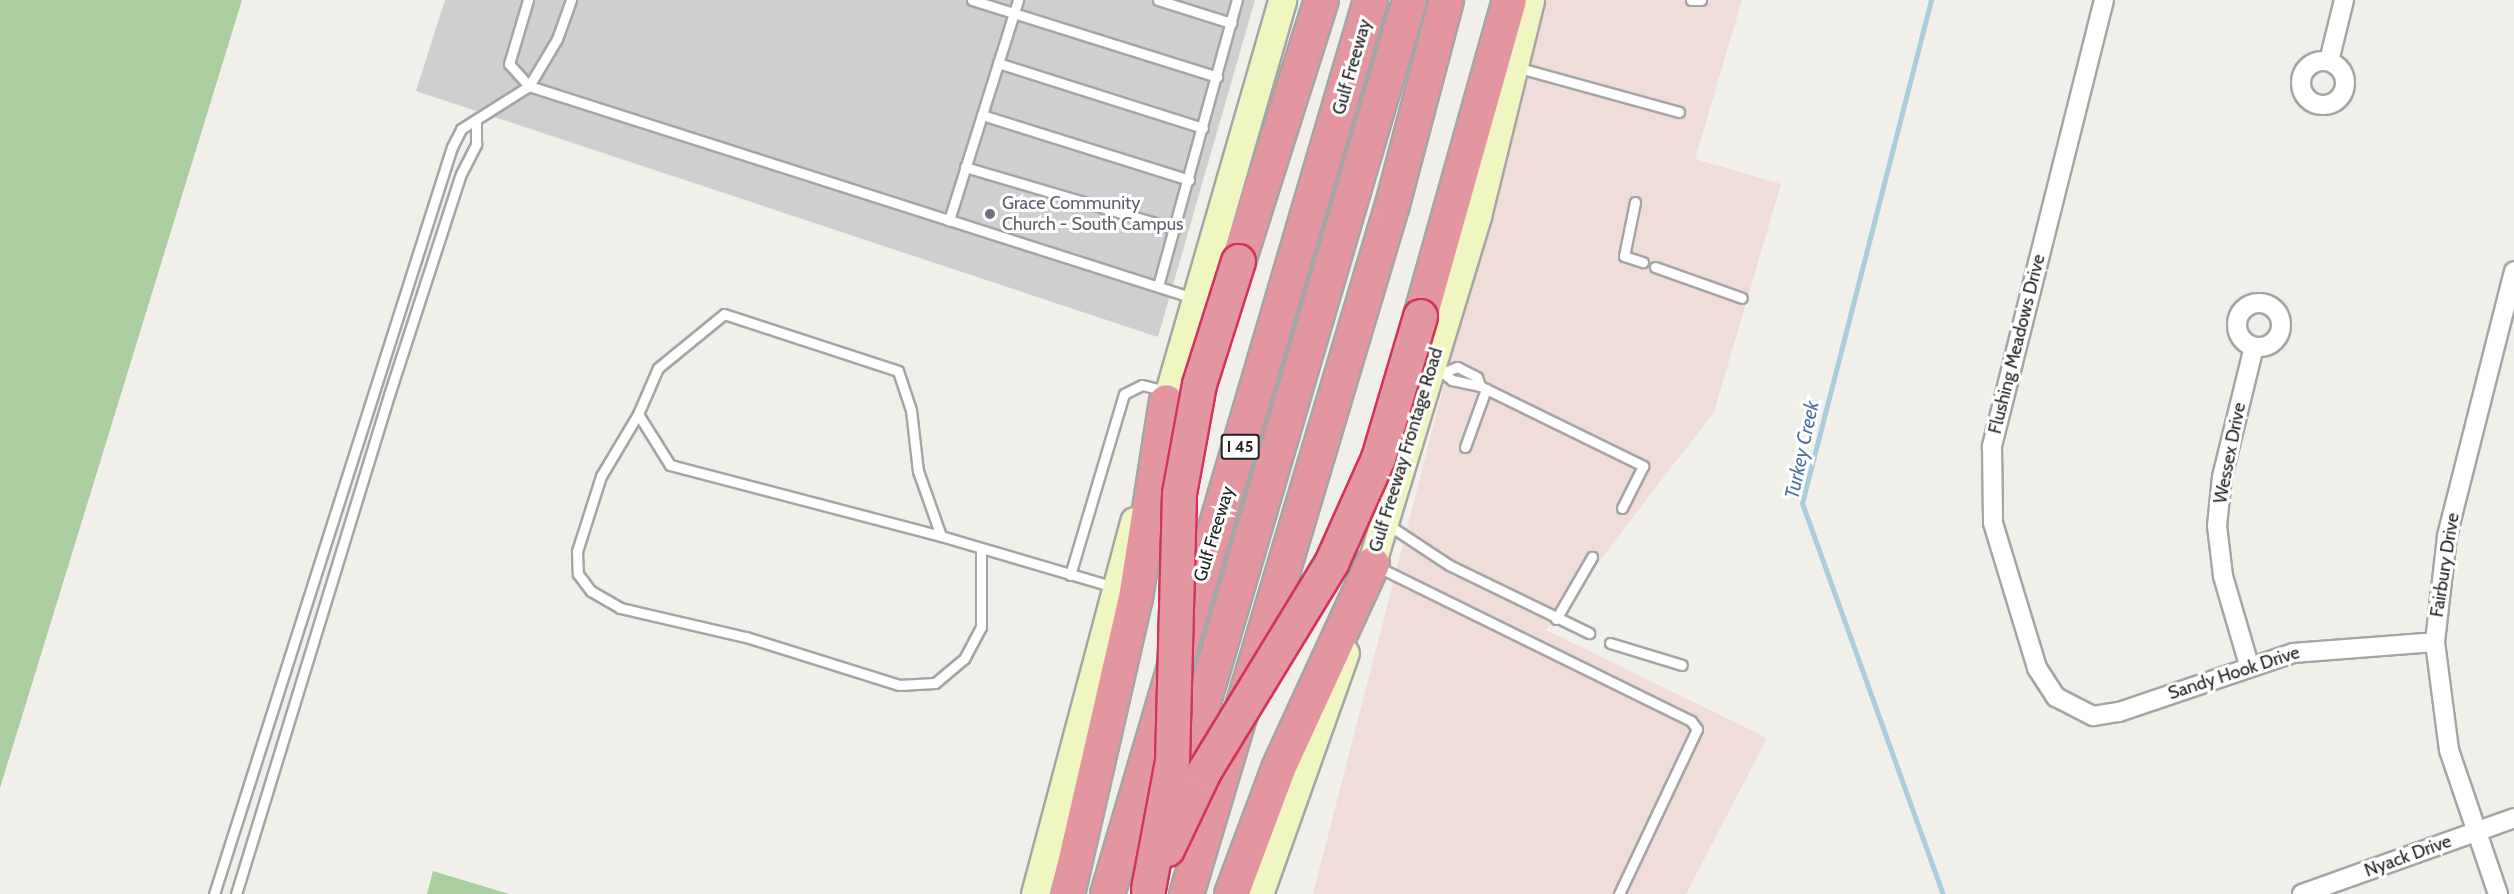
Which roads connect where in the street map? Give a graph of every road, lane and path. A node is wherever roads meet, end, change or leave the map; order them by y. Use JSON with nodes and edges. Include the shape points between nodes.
{"nodes":[{"id":1,"x":528,"y":0,"type":"edge"},
{"id":2,"x":571,"y":0,"type":"edge"},
{"id":3,"x":972,"y":0,"type":"edge"},
{"id":4,"x":1018,"y":0,"type":"edge"},
{"id":5,"x":1158,"y":0,"type":"edge"},
{"id":6,"x":1237,"y":0,"type":"edge"},
{"id":7,"x":1282,"y":0,"type":"edge"},
{"id":8,"x":1321,"y":0,"type":"edge"},
{"id":9,"x":1370,"y":0,"type":"edge"},
{"id":10,"x":1409,"y":0,"type":"edge"},
{"id":11,"x":1446,"y":0,"type":"edge"},
{"id":12,"x":1509,"y":0,"type":"edge"},
{"id":13,"x":1530,"y":0,"type":"edge"},
{"id":14,"x":1691,"y":0,"type":"edge"},
{"id":15,"x":1701,"y":0,"type":"edge"},
{"id":16,"x":2104,"y":0,"type":"edge"},
{"id":17,"x":2344,"y":0,"type":"edge"},
{"id":18,"x":1013,"y":15,"type":"junction"},
{"id":19,"x":1231,"y":22,"type":"junction"},
{"id":20,"x":2329,"y":61,"type":"dead end"},
{"id":21,"x":998,"y":63,"type":"junction"},
{"id":22,"x":1514,"y":67,"type":"junction"},
{"id":23,"x":1217,"y":77,"type":"junction"},
{"id":24,"x":529,"y":86,"type":"junction"},
{"id":25,"x":1679,"y":112,"type":"dead end"},
{"id":26,"x":982,"y":115,"type":"junction"},
{"id":27,"x":476,"y":122,"type":"junction"},
{"id":28,"x":1203,"y":128,"type":"junction"},
{"id":29,"x":965,"y":167,"type":"junction"},
{"id":30,"x":1190,"y":180,"type":"junction"},
{"id":31,"x":1635,"y":202,"type":"dead end"},
{"id":32,"x":949,"y":220,"type":"junction"},
{"id":33,"x":1175,"y":229,"type":"junction"},
{"id":34,"x":1643,"y":262,"type":"dead end"},
{"id":35,"x":1655,"y":267,"type":"dead end"},
{"id":36,"x":2514,"y":271,"type":"edge"},
{"id":37,"x":1158,"y":286,"type":"junction"},
{"id":38,"x":1742,"y":298,"type":"dead end"},
{"id":39,"x":1195,"y":299,"type":"junction"},
{"id":40,"x":2254,"y":347,"type":"dead end"},
{"id":41,"x":1440,"y":368,"type":"junction"},
{"id":42,"x":1483,"y":387,"type":"junction"},
{"id":43,"x":1167,"y":396,"type":"junction"},
{"id":44,"x":638,"y":414,"type":"junction"},
{"id":45,"x":1465,"y":447,"type":"dead end"},
{"id":46,"x":346,"y":481,"type":"junction"},
{"id":47,"x":362,"y":485,"type":"junction"},
{"id":48,"x":1622,"y":508,"type":"dead end"},
{"id":49,"x":1384,"y":523,"type":"junction"},
{"id":50,"x":941,"y":536,"type":"junction"},
{"id":51,"x":981,"y":548,"type":"junction"},
{"id":52,"x":1592,"y":557,"type":"dead end"},
{"id":53,"x":1371,"y":564,"type":"junction"},
{"id":54,"x":1070,"y":575,"type":"junction"},
{"id":55,"x":1117,"y":588,"type":"junction"},
{"id":56,"x":1556,"y":619,"type":"junction"},
{"id":57,"x":1589,"y":633,"type":"dead end"},
{"id":58,"x":2435,"y":642,"type":"junction"},
{"id":59,"x":1610,"y":643,"type":"dead end"},
{"id":60,"x":1682,"y":665,"type":"dead end"},
{"id":61,"x":2249,"y":665,"type":"junction"},
{"id":62,"x":2073,"y":710,"type":"joint"},
{"id":63,"x":260,"y":757,"type":"junction"},
{"id":64,"x":276,"y":765,"type":"junction"},
{"id":65,"x":2514,"y":818,"type":"edge"},
{"id":66,"x":2476,"y":832,"type":"junction"},
{"id":67,"x":1147,"y":891,"type":"edge"},
{"id":68,"x":214,"y":894,"type":"edge"},
{"id":69,"x":236,"y":894,"type":"edge"},
{"id":70,"x":1035,"y":894,"type":"edge"},
{"id":71,"x":1067,"y":894,"type":"edge"},
{"id":72,"x":1107,"y":894,"type":"edge"},
{"id":73,"x":1186,"y":894,"type":"edge"},
{"id":74,"x":1231,"y":894,"type":"edge"},
{"id":75,"x":1259,"y":894,"type":"edge"},
{"id":76,"x":1620,"y":894,"type":"edge"},
{"id":77,"x":2302,"y":894,"type":"edge"},
{"id":78,"x":2498,"y":894,"type":"edge"}],
"edges":[{"from":1,"to":24,"type":"lane","via":[[509,64]]},
{"from":2,"to":24,"type":"lane","via":[[557,39]]},
{"from":3,"to":18,"type":"lane"},
{"from":4,"to":18,"type":"lane"},
{"from":5,"to":19,"type":"lane"},
{"from":6,"to":19,"type":"lane"},
{"from":7,"to":39,"type":"main road"},
{"from":8,"to":67,"type":"highway","bridge":true,"via":[[1198,384],[1179,493],[1172,761]]},
{"from":9,"to":72,"type":"highway","name":"Gulf Freeway","number":"I 45"},
{"from":10,"to":67,"type":"highway","name":"Gulf Freeway","bridge":true},
{"from":11,"to":73,"type":"highway","via":[[1392,204]]},
{"from":12,"to":67,"type":"highway","bridge":true,"via":[[1378,458],[1330,563],[1204,771]]},
{"from":13,"to":22,"type":"main road","name":"Gulf Freeway Frontage Road"},
{"from":14,"to":15,"type":"lane"},
{"from":16,"to":62,"type":"street","name":"Flushing Meadows Drive","via":[[2002,391],[1990,472],[1999,551],[2037,668],[2056,697]]},
{"from":17,"to":20,"type":"street"},
{"from":18,"to":21,"type":"lane"},
{"from":18,"to":23,"type":"lane"},
{"from":19,"to":23,"type":"lane"},
{"from":21,"to":26,"type":"lane"},
{"from":21,"to":28,"type":"lane"},
{"from":22,"to":25,"type":"lane"},
{"from":22,"to":41,"type":"main road","name":"Gulf Freeway Frontage Road"},
{"from":23,"to":28,"type":"lane"},
{"from":24,"to":27,"type":"lane"},
{"from":24,"to":32,"type":"lane"},
{"from":26,"to":29,"type":"lane"},
{"from":26,"to":30,"type":"lane"},
{"from":27,"to":46,"type":"lane","via":[[461,129],[452,147]]},
{"from":27,"to":47,"type":"lane","via":[[476,144],[461,174]]},
{"from":28,"to":30,"type":"lane"},
{"from":29,"to":32,"type":"lane"},
{"from":29,"to":33,"type":"lane"},
{"from":30,"to":33,"type":"lane"},
{"from":31,"to":34,"type":"lane","via":[[1624,256]]},
{"from":32,"to":37,"type":"lane"},
{"from":33,"to":37,"type":"lane"},
{"from":35,"to":38,"type":"lane"},
{"from":36,"to":58,"type":"street","name":"Fairbury Drive","via":[[2446,536]]},
{"from":37,"to":39,"type":"lane"},
{"from":39,"to":43,"type":"main road"},
{"from":40,"to":61,"type":"street","name":"Wessex Drive","via":[[2222,477],[2217,526],[2223,576]]},
{"from":41,"to":42,"type":"lane","via":[[1452,380]]},
{"from":41,"to":49,"type":"main road","name":"Gulf Freeway Frontage Road"},
{"from":42,"to":45,"type":"lane"},
{"from":42,"to":48,"type":"lane","via":[[1643,466]]},
{"from":43,"to":54,"type":"lane","via":[[1143,385],[1124,394]]},
{"from":43,"to":55,"type":"main road"},
{"from":43,"to":71,"type":"highway","via":[[1135,598]]},
{"from":44,"to":50,"type":"lane","via":[[670,465]]},
{"from":44,"to":50,"type":"lane","via":[[658,368],[724,314],[846,350],[898,371],[911,410],[918,471]]},
{"from":44,"to":51,"type":"lane","via":[[601,476],[577,551],[578,574],[591,591],[620,608],[746,637],[899,685],[935,683],[964,659],[981,627]]},
{"from":46,"to":47,"type":"lane"},
{"from":46,"to":63,"type":"lane"},
{"from":47,"to":64,"type":"lane"},
{"from":49,"to":53,"type":"main road","name":"Gulf Freeway Frontage Road"},
{"from":49,"to":56,"type":"lane","via":[[1449,565]]},
{"from":50,"to":51,"type":"lane"},
{"from":51,"to":54,"type":"lane"},
{"from":52,"to":56,"type":"lane"},
{"from":53,"to":74,"type":"highway","via":[[1278,768]]},
{"from":53,"to":75,"type":"main road","name":"Gulf Freeway Frontage Road"},
{"from":53,"to":76,"type":"lane","via":[[1691,721],[1696,729]]},
{"from":54,"to":55,"type":"lane"},
{"from":55,"to":70,"type":"main road"},
{"from":56,"to":57,"type":"lane"},
{"from":58,"to":61,"type":"street","name":"Sandy Hook Drive","via":[[2314,648]]},
{"from":58,"to":66,"type":"street","name":"Fairbury Drive","via":[[2449,750]]},
{"from":59,"to":60,"type":"lane"},
{"from":61,"to":62,"type":"street","name":"Sandy Hook Drive","via":[[2118,712],[2093,716]]},
{"from":63,"to":64,"type":"lane"},
{"from":63,"to":68,"type":"lane"},
{"from":64,"to":69,"type":"lane"},
{"from":65,"to":66,"type":"street","name":"Nyack Drive"},
{"from":66,"to":77,"type":"street","name":"Nyack Drive"},
{"from":66,"to":78,"type":"street","name":"Fairbury Drive"}]}
